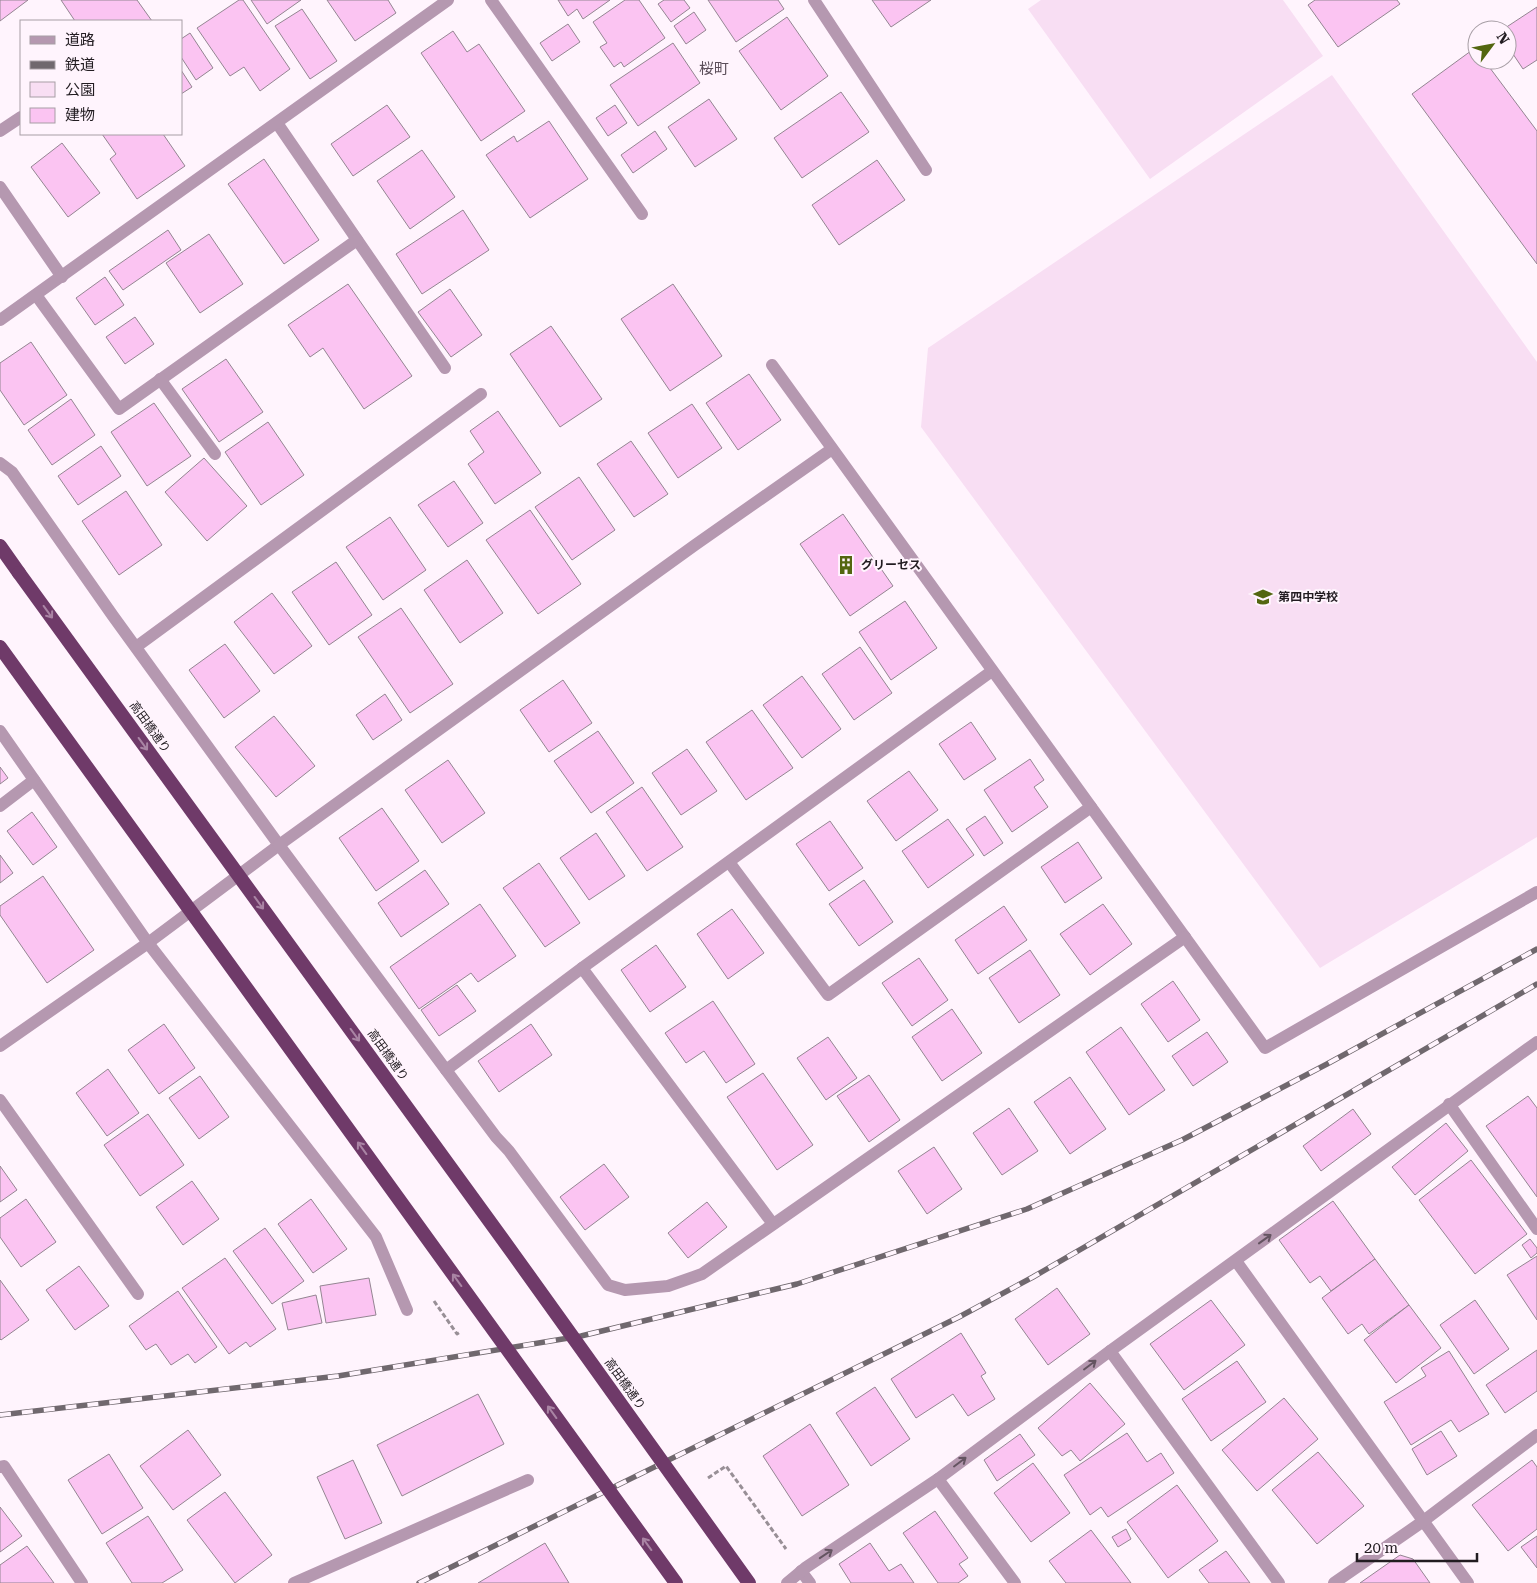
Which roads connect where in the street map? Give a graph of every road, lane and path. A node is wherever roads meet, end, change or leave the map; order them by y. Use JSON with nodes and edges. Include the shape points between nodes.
{"nodes":[{"id":1,"x":448,"y":0,"type":"edge"},
{"id":2,"x":491,"y":0,"type":"edge"},
{"id":3,"x":814,"y":0,"type":"edge"},
{"id":4,"x":20,"y":118,"type":"edge"},
{"id":5,"x":277,"y":122,"type":"junction"},
{"id":6,"x":0,"y":131,"type":"edge"},
{"id":7,"x":926,"y":170,"type":"dead end"},
{"id":8,"x":0,"y":187,"type":"edge"},
{"id":9,"x":642,"y":214,"type":"dead end"},
{"id":10,"x":357,"y":240,"type":"junction"},
{"id":11,"x":62,"y":277,"type":"junction"},
{"id":12,"x":36,"y":295,"type":"junction"},
{"id":13,"x":0,"y":320,"type":"edge"},
{"id":14,"x":772,"y":365,"type":"dead end"},
{"id":15,"x":445,"y":368,"type":"dead end"},
{"id":16,"x":160,"y":379,"type":"junction"},
{"id":17,"x":481,"y":394,"type":"dead end"},
{"id":18,"x":832,"y":449,"type":"junction"},
{"id":19,"x":215,"y":454,"type":"dead end"},
{"id":20,"x":0,"y":463,"type":"edge"},
{"id":21,"x":0,"y":546,"type":"edge"},
{"id":22,"x":0,"y":647,"type":"edge"},
{"id":23,"x":136,"y":647,"type":"junction"},
{"id":24,"x":992,"y":671,"type":"junction"},
{"id":25,"x":0,"y":731,"type":"edge"},
{"id":26,"x":34,"y":780,"type":"junction"},
{"id":27,"x":0,"y":806,"type":"edge"},
{"id":28,"x":1091,"y":807,"type":"junction"},
{"id":29,"x":279,"y":844,"type":"junction"},
{"id":30,"x":729,"y":862,"type":"junction"},
{"id":31,"x":1537,"y":892,"type":"edge"},
{"id":32,"x":1184,"y":937,"type":"junction"},
{"id":33,"x":148,"y":943,"type":"junction"},
{"id":34,"x":582,"y":968,"type":"junction"},
{"id":35,"x":1537,"y":1042,"type":"edge"},
{"id":36,"x":0,"y":1046,"type":"edge"},
{"id":37,"x":446,"y":1070,"type":"junction"},
{"id":38,"x":0,"y":1100,"type":"edge"},
{"id":39,"x":1449,"y":1104,"type":"junction"},
{"id":40,"x":773,"y":1224,"type":"junction"},
{"id":41,"x":1537,"y":1229,"type":"edge"},
{"id":42,"x":1236,"y":1260,"type":"junction"},
{"id":43,"x":138,"y":1294,"type":"dead end"},
{"id":44,"x":407,"y":1310,"type":"dead end"},
{"id":45,"x":1110,"y":1351,"type":"junction"},
{"id":46,"x":1537,"y":1435,"type":"edge"},
{"id":47,"x":0,"y":1467,"type":"edge"},
{"id":48,"x":707,"y":1478,"type":"dead end"},
{"id":49,"x":938,"y":1479,"type":"junction"},
{"id":50,"x":528,"y":1480,"type":"dead end"},
{"id":51,"x":1422,"y":1522,"type":"junction"},
{"id":52,"x":801,"y":1571,"type":"junction"},
{"id":53,"x":82,"y":1583,"type":"edge"},
{"id":54,"x":294,"y":1583,"type":"edge"},
{"id":55,"x":676,"y":1583,"type":"edge"},
{"id":56,"x":749,"y":1583,"type":"edge"},
{"id":57,"x":787,"y":1583,"type":"edge"},
{"id":58,"x":810,"y":1583,"type":"edge"},
{"id":59,"x":1015,"y":1583,"type":"edge"},
{"id":60,"x":1279,"y":1583,"type":"edge"},
{"id":61,"x":1334,"y":1583,"type":"edge"},
{"id":62,"x":1468,"y":1583,"type":"edge"}],
"edges":[{"from":1,"to":5,"type":"street"},
{"from":2,"to":9,"type":"street"},
{"from":3,"to":7,"type":"street"},
{"from":4,"to":6,"type":"street"},
{"from":5,"to":10,"type":"street"},
{"from":5,"to":11,"type":"street"},
{"from":8,"to":11,"type":"street"},
{"from":10,"to":15,"type":"street"},
{"from":10,"to":16,"type":"street"},
{"from":11,"to":12,"type":"street"},
{"from":12,"to":13,"type":"street"},
{"from":12,"to":16,"type":"street","via":[[119,409]]},
{"from":14,"to":18,"type":"street"},
{"from":16,"to":19,"type":"street"},
{"from":17,"to":23,"type":"street"},
{"from":18,"to":24,"type":"street"},
{"from":18,"to":29,"type":"street"},
{"from":20,"to":23,"type":"street","via":[[12,472]]},
{"from":21,"to":56,"type":"highway","name":"高田橋通り","one_way":true,"bridge":true},
{"from":55,"to":22,"type":"highway","one_way":true,"bridge":true},
{"from":23,"to":29,"type":"street"},
{"from":24,"to":28,"type":"street"},
{"from":24,"to":30,"type":"street"},
{"from":25,"to":26,"type":"street"},
{"from":26,"to":27,"type":"street"},
{"from":26,"to":33,"type":"street"},
{"from":28,"to":30,"type":"street","via":[[828,995]]},
{"from":28,"to":32,"type":"street"},
{"from":29,"to":33,"type":"street"},
{"from":29,"to":37,"type":"street"},
{"from":30,"to":34,"type":"street"},
{"from":31,"to":32,"type":"street","via":[[1265,1048]]},
{"from":32,"to":40,"type":"street"},
{"from":33,"to":36,"type":"street"},
{"from":33,"to":44,"type":"street","via":[[376,1237]]},
{"from":34,"to":37,"type":"street"},
{"from":34,"to":40,"type":"street"},
{"from":35,"to":39,"type":"street"},
{"from":37,"to":40,"type":"street","via":[[608,1285],[625,1290],[668,1286],[702,1274]]},
{"from":38,"to":43,"type":"street"},
{"from":39,"to":41,"type":"street"},
{"from":42,"to":39,"type":"street","one_way":true},
{"from":42,"to":45,"type":"street"},
{"from":42,"to":51,"type":"street"},
{"from":49,"to":45,"type":"street","one_way":true},
{"from":45,"to":60,"type":"street"},
{"from":46,"to":51,"type":"street"},
{"from":47,"to":53,"type":"street","via":[[4,1466]]},
{"from":48,"to":52,"type":"path","via":[[726,1466]]},
{"from":52,"to":49,"type":"street","one_way":true},
{"from":49,"to":59,"type":"street"},
{"from":50,"to":54,"type":"street"},
{"from":51,"to":61,"type":"street"},
{"from":51,"to":62,"type":"street"},
{"from":52,"to":57,"type":"street"},
{"from":52,"to":58,"type":"street"}]}
